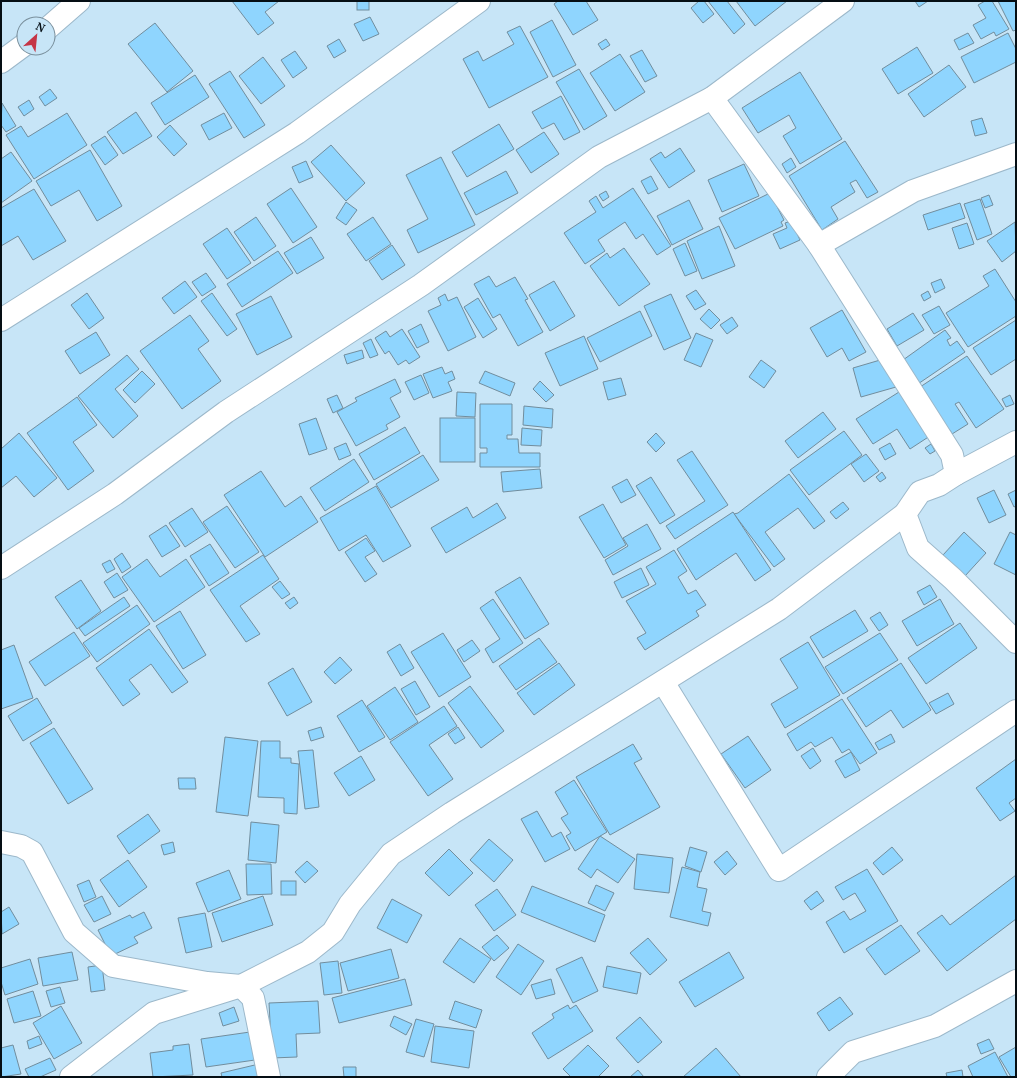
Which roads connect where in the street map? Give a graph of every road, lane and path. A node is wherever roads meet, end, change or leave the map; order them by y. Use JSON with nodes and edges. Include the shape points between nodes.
{"nodes":[{"id":1,"x":79,"y":1,"type":"edge"},
{"id":2,"x":479,"y":1,"type":"edge"},
{"id":3,"x":843,"y":1,"type":"edge"},
{"id":4,"x":56,"y":21,"type":"edge"},
{"id":5,"x":16,"y":51,"type":"edge"},
{"id":6,"x":1,"y":62,"type":"edge"},
{"id":7,"x":712,"y":98,"type":"junction"},
{"id":8,"x":1016,"y":154,"type":"edge"},
{"id":9,"x":819,"y":245,"type":"junction"},
{"id":10,"x":1,"y":320,"type":"edge"},
{"id":11,"x":1016,"y":442,"type":"edge"},
{"id":12,"x":956,"y":474,"type":"junction"},
{"id":13,"x":904,"y":514,"type":"junction"},
{"id":14,"x":1,"y":568,"type":"edge"},
{"id":15,"x":1016,"y":642,"type":"edge"},
{"id":16,"x":663,"y":682,"type":"junction"},
{"id":17,"x":1016,"y":711,"type":"edge"},
{"id":18,"x":1,"y":842,"type":"edge"},
{"id":19,"x":1016,"y":981,"type":"edge"},
{"id":20,"x":241,"y":986,"type":"junction"},
{"id":21,"x":71,"y":1077,"type":"edge"},
{"id":22,"x":269,"y":1077,"type":"edge"},
{"id":23,"x":828,"y":1077,"type":"edge"}],
"edges":[{"from":1,"to":4,"type":"street"},
{"from":2,"to":10,"type":"street","via":[[297,133]]},
{"from":3,"to":7,"type":"street"},
{"from":5,"to":6,"type":"street"},
{"from":7,"to":9,"type":"street"},
{"from":7,"to":14,"type":"street","via":[[599,157],[421,285],[226,412],[115,494]]},
{"from":8,"to":9,"type":"street","via":[[913,191]]},
{"from":9,"to":12,"type":"street","via":[[952,455]]},
{"from":11,"to":12,"type":"street"},
{"from":12,"to":13,"type":"street","via":[[939,485],[920,492]]},
{"from":13,"to":15,"type":"street","via":[[918,548]]},
{"from":13,"to":16,"type":"street","via":[[779,609]]},
{"from":16,"to":17,"type":"street","via":[[779,870]]},
{"from":16,"to":20,"type":"street","via":[[452,813],[391,854],[350,904],[334,932],[308,952]]},
{"from":18,"to":20,"type":"street","via":[[21,846],[32,852],[74,932],[113,966],[206,983]]},
{"from":19,"to":23,"type":"street","via":[[935,1026],[853,1052]]},
{"from":20,"to":21,"type":"street","via":[[154,1013]]},
{"from":20,"to":22,"type":"street","via":[[253,998]]}]}
